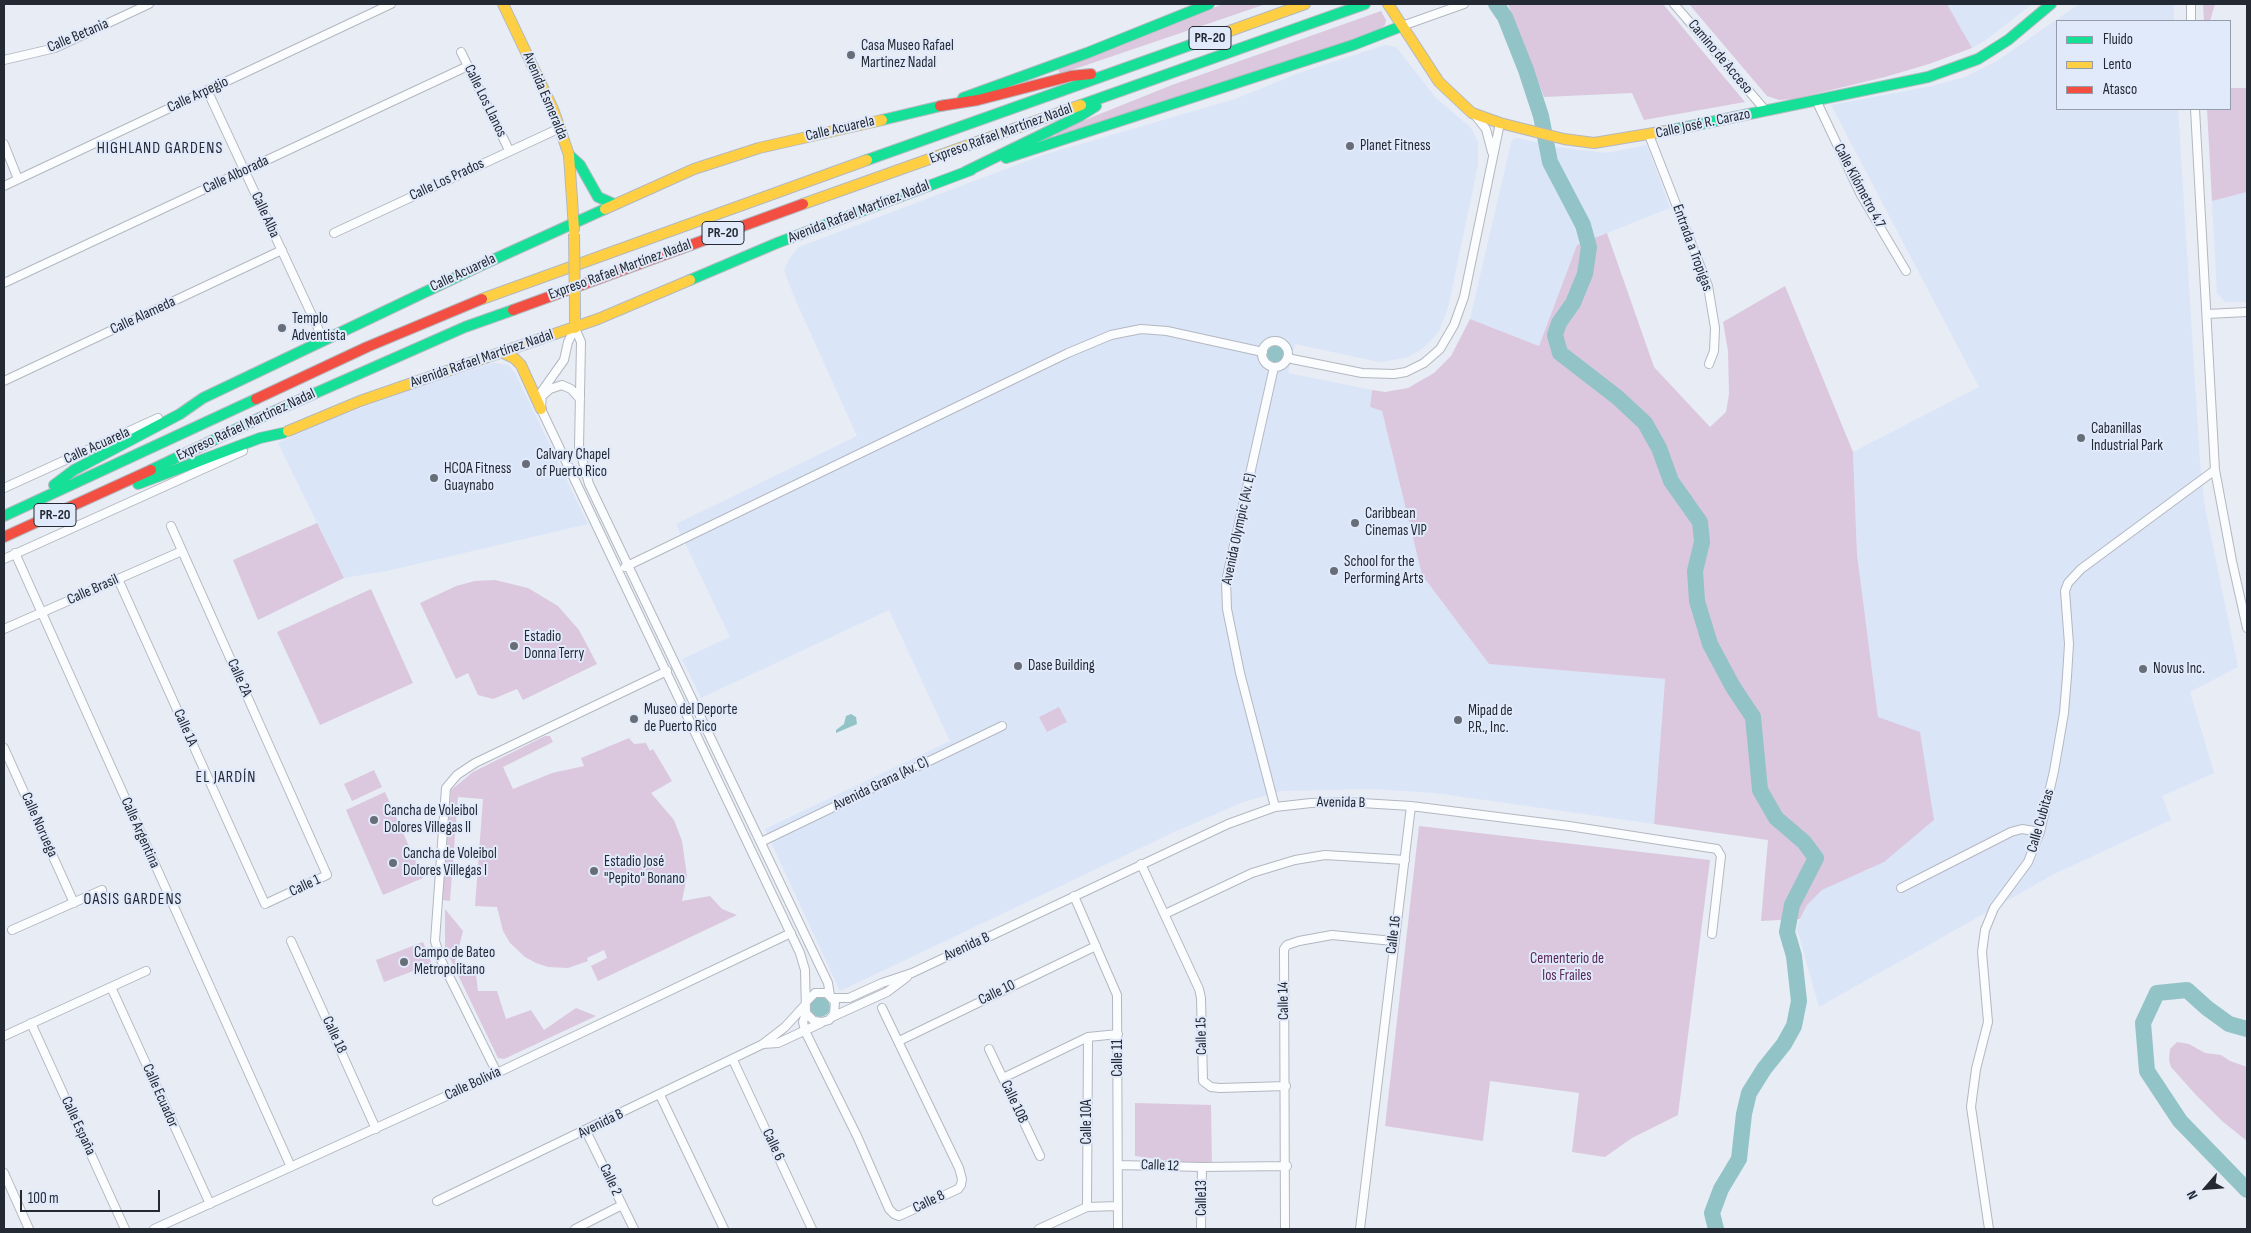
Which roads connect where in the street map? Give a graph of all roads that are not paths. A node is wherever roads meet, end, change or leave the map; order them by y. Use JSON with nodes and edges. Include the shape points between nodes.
{"nodes":[{"id":1,"x":149,"y":4,"type":"edge"},
{"id":2,"x":391,"y":4,"type":"edge"},
{"id":3,"x":503,"y":4,"type":"edge"},
{"id":4,"x":1210,"y":4,"type":"edge"},
{"id":5,"x":1305,"y":4,"type":"edge"},
{"id":6,"x":1365,"y":4,"type":"edge"},
{"id":7,"x":1388,"y":4,"type":"edge"},
{"id":8,"x":1674,"y":4,"type":"edge"},
{"id":9,"x":2051,"y":4,"type":"edge"},
{"id":10,"x":2191,"y":4,"type":"edge"},
{"id":11,"x":1460,"y":5,"type":"edge"},
{"id":12,"x":2191,"y":20,"type":"edge"},
{"id":13,"x":1402,"y":26,"type":"junction"},
{"id":14,"x":461,"y":52,"type":"dead end"},
{"id":15,"x":4,"y":60,"type":"edge"},
{"id":16,"x":468,"y":66,"type":"junction"},
{"id":17,"x":1114,"y":72,"type":"junction"},
{"id":18,"x":208,"y":90,"type":"junction"},
{"id":19,"x":1120,"y":91,"type":"junction"},
{"id":20,"x":1816,"y":100,"type":"junction"},
{"id":21,"x":940,"y":106,"type":"junction"},
{"id":22,"x":2195,"y":110,"type":"edge"},
{"id":23,"x":1766,"y":111,"type":"junction"},
{"id":24,"x":1472,"y":113,"type":"junction"},
{"id":25,"x":1500,"y":123,"type":"junction"},
{"id":26,"x":560,"y":128,"type":"junction"},
{"id":27,"x":1649,"y":135,"type":"junction"},
{"id":28,"x":4,"y":144,"type":"edge"},
{"id":29,"x":509,"y":150,"type":"junction"},
{"id":30,"x":569,"y":155,"type":"junction"},
{"id":31,"x":1493,"y":155,"type":"junction"},
{"id":32,"x":244,"y":170,"type":"junction"},
{"id":33,"x":965,"y":172,"type":"junction"},
{"id":34,"x":18,"y":179,"type":"junction"},
{"id":35,"x":4,"y":186,"type":"edge"},
{"id":36,"x":614,"y":204,"type":"junction"},
{"id":37,"x":574,"y":223,"type":"junction"},
{"id":38,"x":334,"y":233,"type":"dead end"},
{"id":39,"x":282,"y":250,"type":"junction"},
{"id":40,"x":1906,"y":270,"type":"dead end"},
{"id":41,"x":4,"y":283,"type":"edge"},
{"id":42,"x":2247,"y":312,"type":"edge"},
{"id":43,"x":2207,"y":314,"type":"junction"},
{"id":44,"x":575,"y":328,"type":"junction"},
{"id":45,"x":323,"y":339,"type":"junction"},
{"id":46,"x":501,"y":352,"type":"junction"},
{"id":47,"x":1263,"y":352,"type":"junction"},
{"id":48,"x":1287,"y":358,"type":"junction"},
{"id":49,"x":1709,"y":364,"type":"dead end"},
{"id":50,"x":1274,"y":367,"type":"junction"},
{"id":51,"x":4,"y":381,"type":"edge"},
{"id":52,"x":203,"y":398,"type":"junction"},
{"id":53,"x":541,"y":398,"type":"junction"},
{"id":54,"x":580,"y":398,"type":"junction"},
{"id":55,"x":541,"y":409,"type":"junction"},
{"id":56,"x":285,"y":432,"type":"junction"},
{"id":57,"x":2215,"y":470,"type":"junction"},
{"id":58,"x":4,"y":488,"type":"edge"},
{"id":59,"x":106,"y":492,"type":"junction"},
{"id":60,"x":25,"y":506,"type":"junction"},
{"id":61,"x":4,"y":516,"type":"edge"},
{"id":62,"x":170,"y":526,"type":"dead end"},
{"id":63,"x":4,"y":537,"type":"edge"},
{"id":64,"x":182,"y":551,"type":"junction"},
{"id":65,"x":15,"y":553,"type":"junction"},
{"id":66,"x":4,"y":558,"type":"edge"},
{"id":67,"x":628,"y":565,"type":"junction"},
{"id":68,"x":619,"y":570,"type":"junction"},
{"id":69,"x":118,"y":579,"type":"junction"},
{"id":70,"x":41,"y":613,"type":"junction"},
{"id":71,"x":2247,"y":628,"type":"edge"},
{"id":72,"x":4,"y":630,"type":"edge"},
{"id":73,"x":667,"y":671,"type":"junction"},
{"id":74,"x":1002,"y":726,"type":"dead end"},
{"id":75,"x":4,"y":748,"type":"edge"},
{"id":76,"x":1411,"y":806,"type":"junction"},
{"id":77,"x":1275,"y":807,"type":"junction"},
{"id":78,"x":307,"y":830,"type":"joint"},
{"id":79,"x":2040,"y":832,"type":"junction"},
{"id":80,"x":761,"y":842,"type":"junction"},
{"id":81,"x":1405,"y":860,"type":"junction"},
{"id":82,"x":1141,"y":864,"type":"junction"},
{"id":83,"x":1901,"y":888,"type":"dead end"},
{"id":84,"x":102,"y":890,"type":"dead end"},
{"id":85,"x":1074,"y":896,"type":"junction"},
{"id":86,"x":74,"y":903,"type":"junction"},
{"id":87,"x":265,"y":904,"type":"joint"},
{"id":88,"x":1165,"y":914,"type":"junction"},
{"id":89,"x":12,"y":930,"type":"dead end"},
{"id":90,"x":791,"y":933,"type":"junction"},
{"id":91,"x":1712,"y":934,"type":"dead end"},
{"id":92,"x":1393,"y":941,"type":"junction"},
{"id":93,"x":291,"y":942,"type":"dead end"},
{"id":94,"x":1096,"y":946,"type":"junction"},
{"id":95,"x":146,"y":971,"type":"dead end"},
{"id":96,"x":912,"y":973,"type":"junction"},
{"id":97,"x":111,"y":987,"type":"junction"},
{"id":98,"x":831,"y":997,"type":"junction"},
{"id":99,"x":806,"y":1006,"type":"junction"},
{"id":100,"x":882,"y":1008,"type":"dead end"},
{"id":101,"x":832,"y":1017,"type":"junction"},
{"id":102,"x":822,"y":1022,"type":"junction"},
{"id":103,"x":31,"y":1023,"type":"junction"},
{"id":104,"x":805,"y":1031,"type":"junction"},
{"id":105,"x":1118,"y":1034,"type":"junction"},
{"id":106,"x":4,"y":1036,"type":"edge"},
{"id":107,"x":1088,"y":1037,"type":"junction"},
{"id":108,"x":898,"y":1041,"type":"junction"},
{"id":109,"x":763,"y":1044,"type":"junction"},
{"id":110,"x":989,"y":1049,"type":"dead end"},
{"id":111,"x":733,"y":1060,"type":"junction"},
{"id":112,"x":497,"y":1073,"type":"junction"},
{"id":113,"x":1003,"y":1078,"type":"junction"},
{"id":114,"x":1286,"y":1086,"type":"junction"},
{"id":115,"x":660,"y":1095,"type":"junction"},
{"id":116,"x":376,"y":1128,"type":"junction"},
{"id":117,"x":586,"y":1131,"type":"junction"},
{"id":118,"x":1040,"y":1156,"type":"dead end"},
{"id":119,"x":1118,"y":1165,"type":"junction"},
{"id":120,"x":1287,"y":1166,"type":"junction"},
{"id":121,"x":291,"y":1167,"type":"junction"},
{"id":122,"x":1202,"y":1167,"type":"junction"},
{"id":123,"x":4,"y":1173,"type":"edge"},
{"id":124,"x":437,"y":1201,"type":"dead end"},
{"id":125,"x":210,"y":1204,"type":"junction"},
{"id":126,"x":622,"y":1205,"type":"junction"},
{"id":127,"x":1118,"y":1206,"type":"junction"},
{"id":128,"x":1087,"y":1207,"type":"junction"},
{"id":129,"x":29,"y":1229,"type":"edge"},
{"id":130,"x":125,"y":1229,"type":"edge"},
{"id":131,"x":154,"y":1229,"type":"edge"},
{"id":132,"x":575,"y":1229,"type":"edge"},
{"id":133,"x":634,"y":1229,"type":"edge"},
{"id":134,"x":724,"y":1229,"type":"edge"},
{"id":135,"x":812,"y":1229,"type":"edge"},
{"id":136,"x":1039,"y":1229,"type":"edge"},
{"id":137,"x":1118,"y":1229,"type":"edge"},
{"id":138,"x":1201,"y":1229,"type":"edge"},
{"id":139,"x":1285,"y":1229,"type":"edge"},
{"id":140,"x":1360,"y":1229,"type":"edge"},
{"id":141,"x":1989,"y":1229,"type":"edge"}],
"edges":[{"from":1,"to":15,"type":"street","name":"Calle Betania","via":[[55,48]]},
{"from":2,"to":18,"type":"street","name":"Calle Arpegio"},
{"from":3,"to":26,"type":"main road","name":"Avenida Esmeralda"},
{"from":4,"to":21,"type":"main road"},
{"from":5,"to":17,"type":"main road","name":"Expreso Rafael Martínez Nadal","number":"PR-20"},
{"from":6,"to":19,"type":"main road","name":"Expreso Rafael Martínez Nadal","number":"PR-20"},
{"from":7,"to":13,"type":"main road","name":"Calle José R. Carazo"},
{"from":8,"to":23,"type":"street","name":"Camino de Acceso"},
{"from":9,"to":20,"type":"main road","name":"Calle José R. Carazo","via":[[2008,40],[1978,59],[1928,77]]},
{"from":10,"to":12,"type":"street"},
{"from":11,"to":13,"type":"street"},
{"from":13,"to":24,"type":"main road","name":"Calle José R. Carazo","via":[[1446,91]]},
{"from":13,"to":33,"type":"main road"},
{"from":14,"to":16,"type":"street","name":"Calle Los Llanos"},
{"from":16,"to":29,"type":"street","name":"Calle Los Llanos"},
{"from":16,"to":32,"type":"street","name":"Calle Alborada"},
{"from":17,"to":21,"type":"main road","via":[[1071,76],[978,100]]},
{"from":17,"to":60,"type":"main road","name":"Expreso Rafael Martínez Nadal","number":"PR-20","via":[[447,313]]},
{"from":18,"to":32,"type":"street","name":"Calle Alba"},
{"from":18,"to":34,"type":"street","name":"Calle Arpegio"},
{"from":19,"to":33,"type":"main road","via":[[1080,116]]},
{"from":19,"to":59,"type":"main road","name":"Expreso Rafael Martínez Nadal","number":"PR-20","via":[[465,327],[268,414]]},
{"from":20,"to":23,"type":"main road","name":"Calle José R. Carazo"},
{"from":20,"to":40,"type":"street","name":"Calle Kilómetro 4.7","via":[[1861,195]]},
{"from":21,"to":36,"type":"main road","name":"Calle Acuarela","via":[[759,148],[694,169]]},
{"from":22,"to":43,"type":"street"},
{"from":23,"to":27,"type":"main road","name":"Calle José R. Carazo"},
{"from":24,"to":25,"type":"main road","name":"Calle José R. Carazo"},
{"from":24,"to":31,"type":"street","via":[[1486,129]]},
{"from":25,"to":27,"type":"main road","name":"Calle José R. Carazo","via":[[1594,143]]},
{"from":25,"to":31,"type":"street"},
{"from":26,"to":29,"type":"street","name":"Calle Los Prados"},
{"from":26,"to":30,"type":"main road","name":"Avenida Esmeralda"},
{"from":27,"to":49,"type":"street","name":"Entrada a Tropigas","via":[[1708,286],[1715,328],[1714,351]]},
{"from":28,"to":34,"type":"street"},
{"from":29,"to":38,"type":"street","name":"Calle Los Prados"},
{"from":30,"to":36,"type":"main road","via":[[580,165],[598,197]]},
{"from":30,"to":37,"type":"main road","name":"Avenida Esmeralda"},
{"from":31,"to":48,"type":"street","via":[[1464,297],[1454,325],[1440,349],[1424,363],[1394,374],[1362,374]]},
{"from":32,"to":39,"type":"street","name":"Calle Alba"},
{"from":32,"to":41,"type":"street","name":"Calle Alborada"},
{"from":33,"to":44,"type":"main road","name":"Avenida Rafael Martínez Nadal","via":[[777,243]]},
{"from":34,"to":35,"type":"street","name":"Calle Arpegio"},
{"from":36,"to":37,"type":"main road","name":"Calle Acuarela"},
{"from":37,"to":44,"type":"main road","name":"Avenida Esmeralda","bridge":true},
{"from":37,"to":45,"type":"main road","name":"Calle Acuarela"},
{"from":39,"to":45,"type":"street","name":"Calle Alba"},
{"from":39,"to":51,"type":"street","name":"Calle Alameda"},
{"from":42,"to":43,"type":"street"},
{"from":43,"to":57,"type":"street"},
{"from":44,"to":46,"type":"main road","name":"Avenida Rafael Martínez Nadal"},
{"from":44,"to":53,"type":"street","via":[[564,360],[544,387]]},
{"from":44,"to":54,"type":"street","via":[[581,342]]},
{"from":45,"to":52,"type":"main road","name":"Calle Acuarela"},
{"from":46,"to":55,"type":"main road","via":[[520,365]]},
{"from":46,"to":56,"type":"main road","name":"Avenida Rafael Martínez Nadal","via":[[360,401]]},
{"from":47,"to":48,"type":"street","via":[[1268,344],[1279,342],[1287,350]]},
{"from":47,"to":50,"type":"street","via":[[1265,362]]},
{"from":47,"to":67,"type":"street","via":[[1167,331],[1141,330],[1111,335]]},
{"from":48,"to":50,"type":"street","via":[[1283,364]]},
{"from":50,"to":77,"type":"street","name":"Avenida Olympic (Av. E)","via":[[1226,581],[1230,624]]},
{"from":52,"to":58,"type":"street","name":"Calle Acuarela"},
{"from":52,"to":60,"type":"main road","via":[[180,414],[74,470]]},
{"from":53,"to":54,"type":"street","via":[[550,389],[562,385]]},
{"from":53,"to":55,"type":"street"},
{"from":54,"to":67,"type":"street","via":[[582,461],[589,484]]},
{"from":55,"to":68,"type":"street","name":"Calle 8"},
{"from":56,"to":59,"type":"main road","via":[[260,438],[144,483]]},
{"from":56,"to":65,"type":"street","name":"Avenida Rafael Martínez Nadal"},
{"from":57,"to":71,"type":"street"},
{"from":57,"to":79,"type":"street","name":"Calle Cubitas","via":[[2081,569],[2068,584],[2065,591],[2069,644],[2064,713]]},
{"from":59,"to":63,"type":"main road","name":"Expreso Rafael Martínez Nadal","number":"PR-20"},
{"from":60,"to":61,"type":"main road","name":"Expreso Rafael Martínez Nadal","number":"PR-20"},
{"from":62,"to":64,"type":"street","name":"Calle 2A"},
{"from":64,"to":69,"type":"street","name":"Calle Brasil"},
{"from":64,"to":78,"type":"street","name":"Calle 2A"},
{"from":65,"to":66,"type":"street","name":"Avenida Rafael Martínez Nadal"},
{"from":65,"to":70,"type":"street","name":"Calle Argentina"},
{"from":67,"to":68,"type":"street"},
{"from":67,"to":80,"type":"street"},
{"from":68,"to":73,"type":"street","name":"Calle 8"},
{"from":69,"to":70,"type":"street","name":"Calle Brasil"},
{"from":69,"to":87,"type":"street","name":"Calle 1A"},
{"from":70,"to":72,"type":"street","name":"Calle Brasil"},
{"from":70,"to":121,"type":"street","name":"Calle Argentina"},
{"from":73,"to":90,"type":"street","name":"Calle 8"},
{"from":73,"to":112,"type":"street","via":[[484,759],[462,771],[446,788],[435,941],[444,967]]},
{"from":74,"to":80,"type":"street","name":"Avenida Grana (Av. C)"},
{"from":75,"to":86,"type":"street","name":"Calle Noruega"},
{"from":76,"to":77,"type":"street","name":"Avenida B","via":[[1346,802]]},
{"from":76,"to":81,"type":"street","name":"Calle 16"},
{"from":76,"to":91,"type":"street","name":"Avenida B","via":[[1716,848],[1721,856]]},
{"from":77,"to":82,"type":"street","name":"Avenida B","via":[[1228,824]]},
{"from":78,"to":87,"type":"street","name":"Calle 1","via":[[327,875]]},
{"from":79,"to":83,"type":"street","via":[[2022,829],[2011,832]]},
{"from":79,"to":141,"type":"street","name":"Calle Cubitas","via":[[2028,862],[1994,908],[1985,930],[1982,952],[1988,1022],[1976,1069],[1971,1107]]},
{"from":80,"to":98,"type":"street","via":[[828,983]]},
{"from":81,"to":88,"type":"street","via":[[1325,855],[1295,860],[1252,873]]},
{"from":81,"to":92,"type":"street","name":"Calle 16"},
{"from":82,"to":85,"type":"street","name":"Avenida B"},
{"from":82,"to":88,"type":"street","name":"Calle 15"},
{"from":84,"to":86,"type":"street"},
{"from":85,"to":94,"type":"street","name":"Calle 11"},
{"from":85,"to":96,"type":"street","name":"Avenida B"},
{"from":86,"to":89,"type":"street"},
{"from":88,"to":114,"type":"street","name":"Calle 15","via":[[1201,998],[1204,1081],[1211,1087],[1220,1088]]},
{"from":90,"to":99,"type":"street","name":"Calle 8","via":[[802,959]]},
{"from":90,"to":112,"type":"street","name":"Calle Bolivia"},
{"from":92,"to":114,"type":"street","name":"Calle 14","via":[[1332,935],[1314,937],[1287,945],[1284,949]]},
{"from":92,"to":140,"type":"street","name":"Calle 16"},
{"from":93,"to":116,"type":"street","name":"Calle 18"},
{"from":94,"to":105,"type":"street","name":"Calle 11","via":[[1117,995]]},
{"from":94,"to":108,"type":"street","name":"Calle 10"},
{"from":95,"to":97,"type":"street"},
{"from":96,"to":98,"type":"street","name":"Avenida B","via":[[849,998]]},
{"from":96,"to":101,"type":"street","name":"Avenida B","via":[[887,992]]},
{"from":97,"to":103,"type":"street"},
{"from":97,"to":125,"type":"street","name":"Calle Ecuador"},
{"from":98,"to":99,"type":"street","via":[[823,992],[815,993]]},
{"from":98,"to":101,"type":"street","via":[[835,1006]]},
{"from":99,"to":102,"type":"street","via":[[814,1021]]},
{"from":99,"to":104,"type":"street","name":"Calle 8"},
{"from":99,"to":109,"type":"street","name":"Avenida B"},
{"from":100,"to":108,"type":"street","name":"Calle 8"},
{"from":101,"to":102,"type":"street"},
{"from":102,"to":104,"type":"street","name":"Avenida B"},
{"from":103,"to":106,"type":"street"},
{"from":103,"to":130,"type":"street","name":"Calle España"},
{"from":104,"to":108,"type":"street","name":"Calle 8","via":[[889,1209],[899,1216],[958,1188],[962,1178]]},
{"from":104,"to":109,"type":"street","name":"Avenida B","via":[[778,1044]]},
{"from":105,"to":107,"type":"street"},
{"from":105,"to":119,"type":"street","name":"Calle 11"},
{"from":107,"to":113,"type":"street"},
{"from":107,"to":128,"type":"street","name":"Calle 10A"},
{"from":109,"to":111,"type":"street","name":"Avenida B"},
{"from":110,"to":113,"type":"street","name":"Calle 10B"},
{"from":111,"to":115,"type":"street","name":"Avenida B"},
{"from":111,"to":135,"type":"street","name":"Calle 6"},
{"from":112,"to":116,"type":"street","name":"Calle Bolivia"},
{"from":113,"to":118,"type":"street","name":"Calle 10B"},
{"from":114,"to":120,"type":"street","name":"Calle 14"},
{"from":115,"to":117,"type":"street","name":"Avenida B"},
{"from":115,"to":134,"type":"street"},
{"from":116,"to":121,"type":"street","name":"Calle Bolivia"},
{"from":117,"to":124,"type":"street","name":"Avenida B"},
{"from":117,"to":126,"type":"street","name":"Calle 2"},
{"from":119,"to":122,"type":"street","name":"Calle 12"},
{"from":119,"to":127,"type":"street","name":"Calle 11"},
{"from":120,"to":122,"type":"street"},
{"from":120,"to":139,"type":"street","name":"Calle 14"},
{"from":121,"to":125,"type":"street","name":"Calle Bolivia"},
{"from":122,"to":138,"type":"street","name":"Calle13"},
{"from":123,"to":129,"type":"street"},
{"from":125,"to":131,"type":"street","name":"Calle Bolivia"},
{"from":126,"to":132,"type":"street"},
{"from":126,"to":133,"type":"street","name":"Calle 2"},
{"from":127,"to":128,"type":"street"},
{"from":127,"to":137,"type":"street","name":"Calle 11"},
{"from":128,"to":136,"type":"street"}]}
